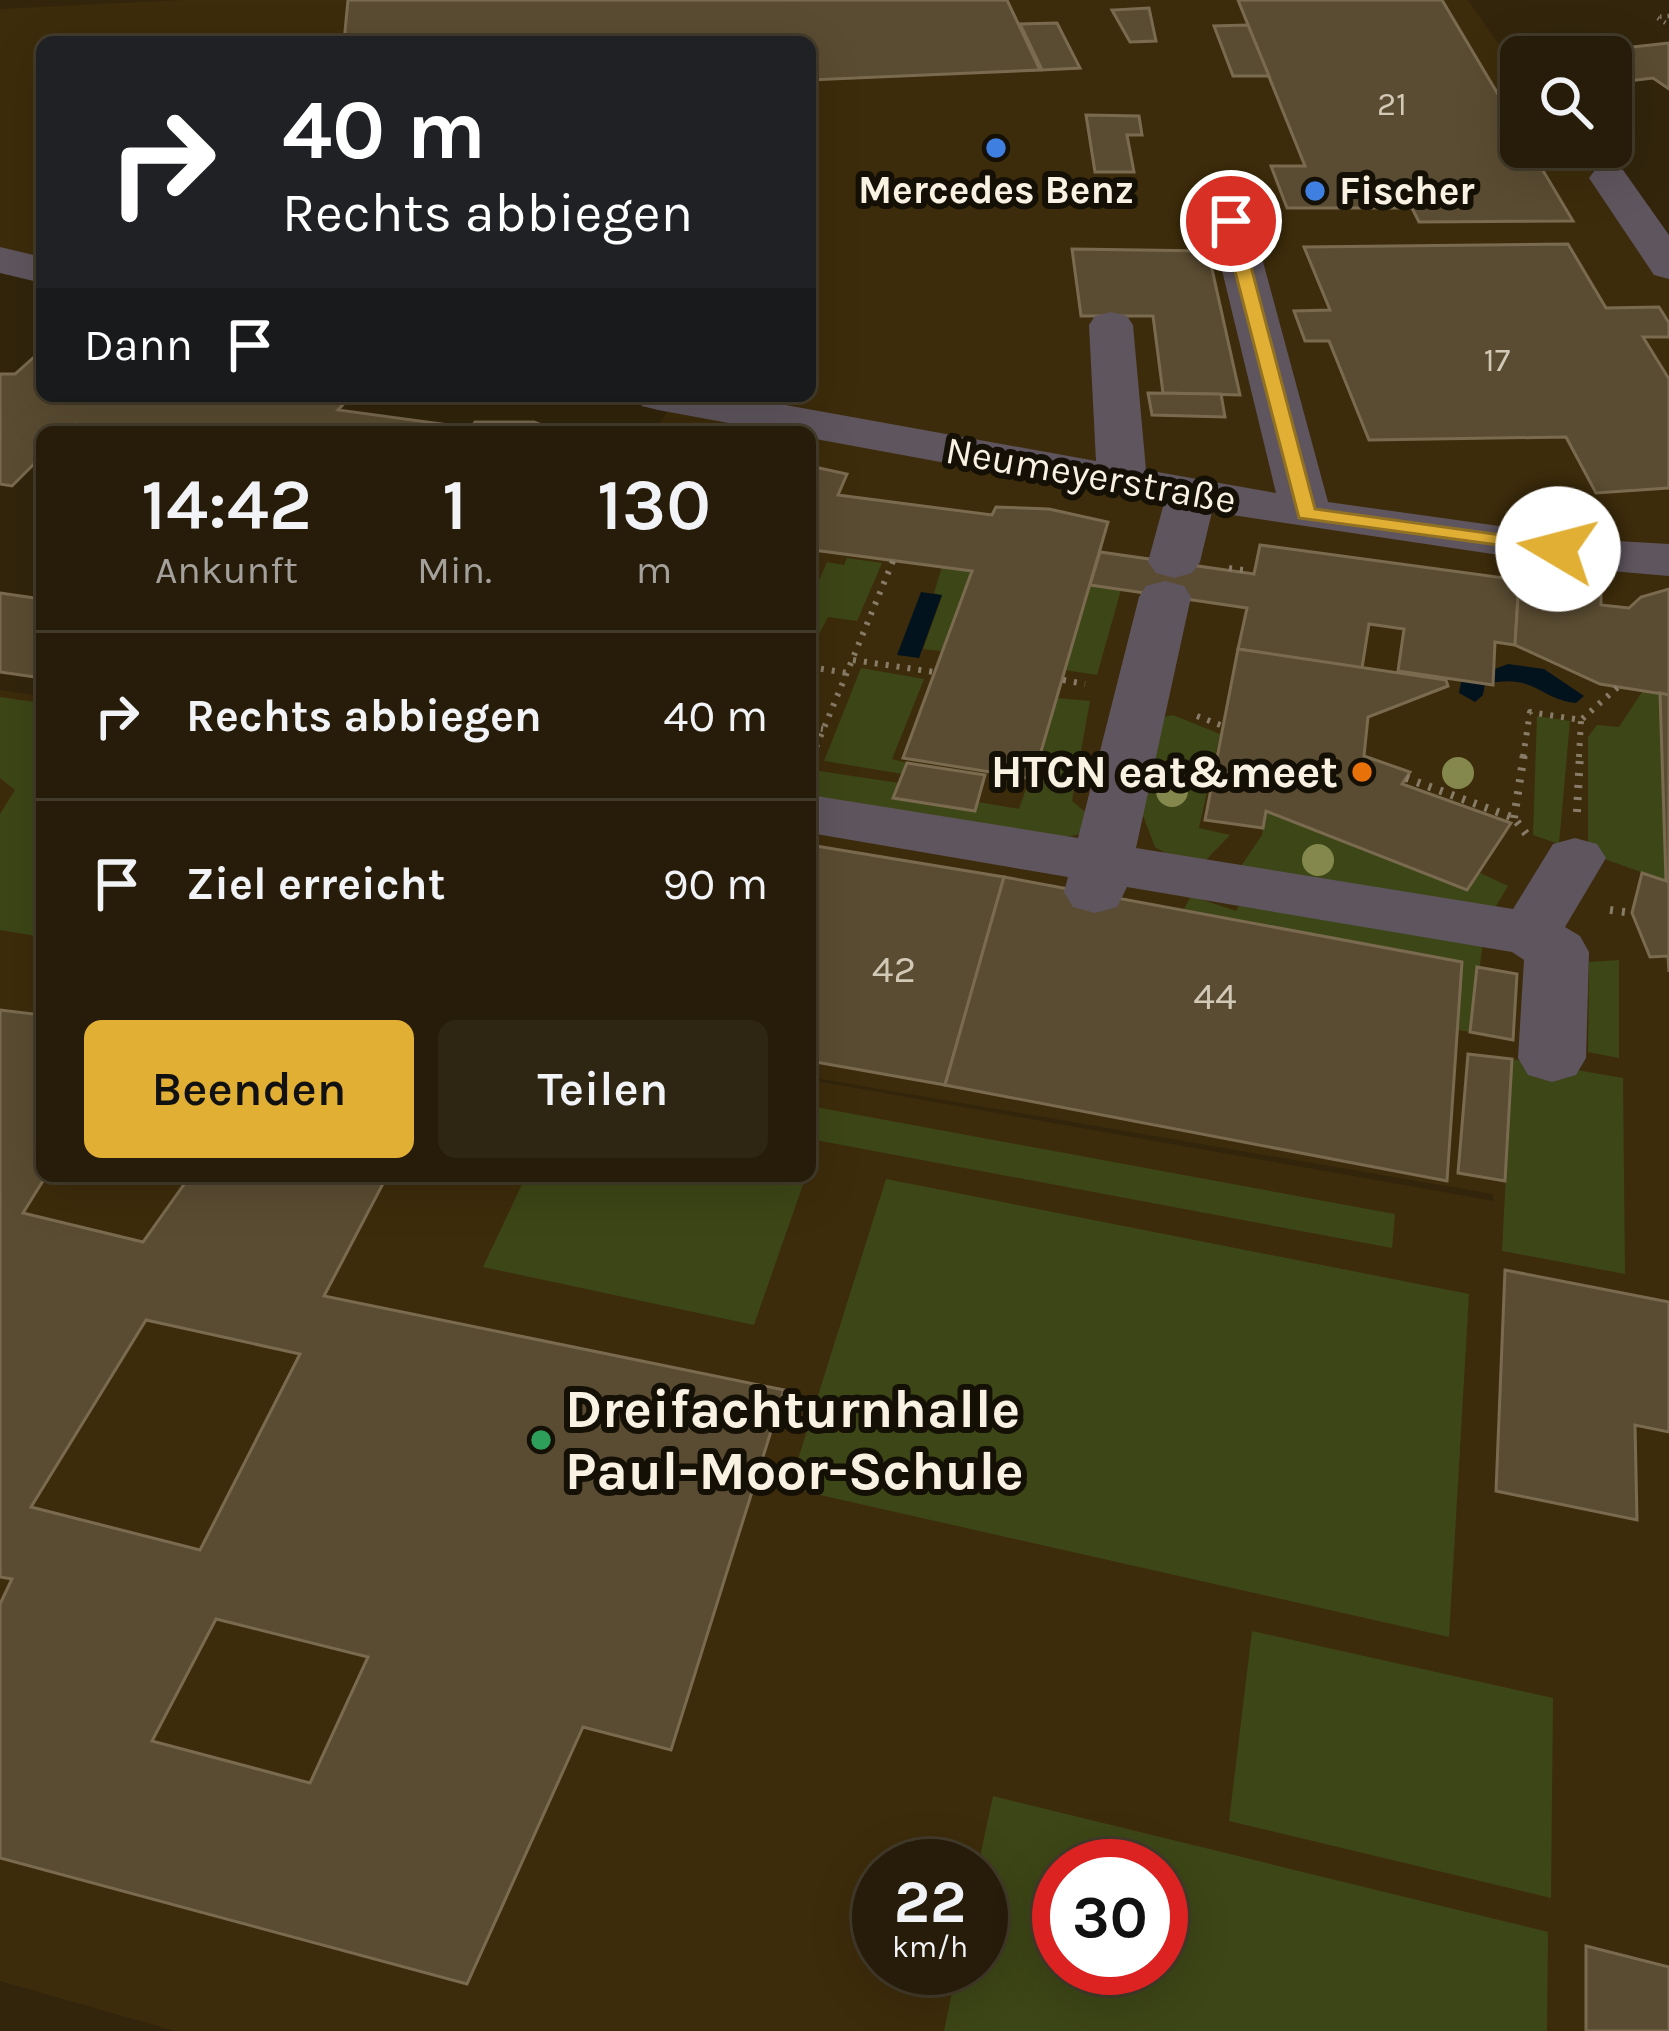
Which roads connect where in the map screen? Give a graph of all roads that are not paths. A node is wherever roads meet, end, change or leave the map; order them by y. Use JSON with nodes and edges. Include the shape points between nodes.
{"nodes":[{"id":1,"x":1609,"y":178,"type":"dead end"},
{"id":2,"x":1231,"y":221,"type":"dead end"},
{"id":3,"x":0,"y":260,"type":"edge"},
{"id":4,"x":1669,"y":266,"type":"edge"},
{"id":5,"x":36,"y":269,"type":"edge"},
{"id":6,"x":1111,"y":325,"type":"dead end"},
{"id":7,"x":680,"y":411,"type":"edge"},
{"id":8,"x":775,"y":426,"type":"edge"},
{"id":9,"x":816,"y":433,"type":"edge"},
{"id":10,"x":1122,"y":481,"type":"junction"},
{"id":11,"x":1191,"y":494,"type":"junction"},
{"id":12,"x":1306,"y":514,"type":"junction"},
{"id":13,"x":1669,"y":560,"type":"edge"},
{"id":14,"x":816,"y":815,"type":"edge"},
{"id":15,"x":1575,"y":858,"type":"road end"},
{"id":16,"x":1099,"y":875,"type":"junction"},
{"id":17,"x":1530,"y":933,"type":"junction"},
{"id":18,"x":1552,"y":1058,"type":"dead end"}],
"edges":[{"from":1,"to":4,"type":"street"},
{"from":2,"to":12,"type":"street"},
{"from":3,"to":5,"type":"street"},
{"from":6,"to":10,"type":"street"},
{"from":7,"to":8,"type":"street","name":"Neumeyerstraße"},
{"from":9,"to":10,"type":"street","name":"Neumeyerstraße"},
{"from":10,"to":11,"type":"street","name":"Neumeyerstraße"},
{"from":11,"to":12,"type":"street","name":"Neumeyerstraße"},
{"from":11,"to":16,"type":"street"},
{"from":12,"to":13,"type":"street","name":"Neumeyerstraße"},
{"from":14,"to":16,"type":"street"},
{"from":15,"to":17,"type":"street"},
{"from":16,"to":17,"type":"street"},
{"from":17,"to":18,"type":"street","via":[[1557,952]]}]}
